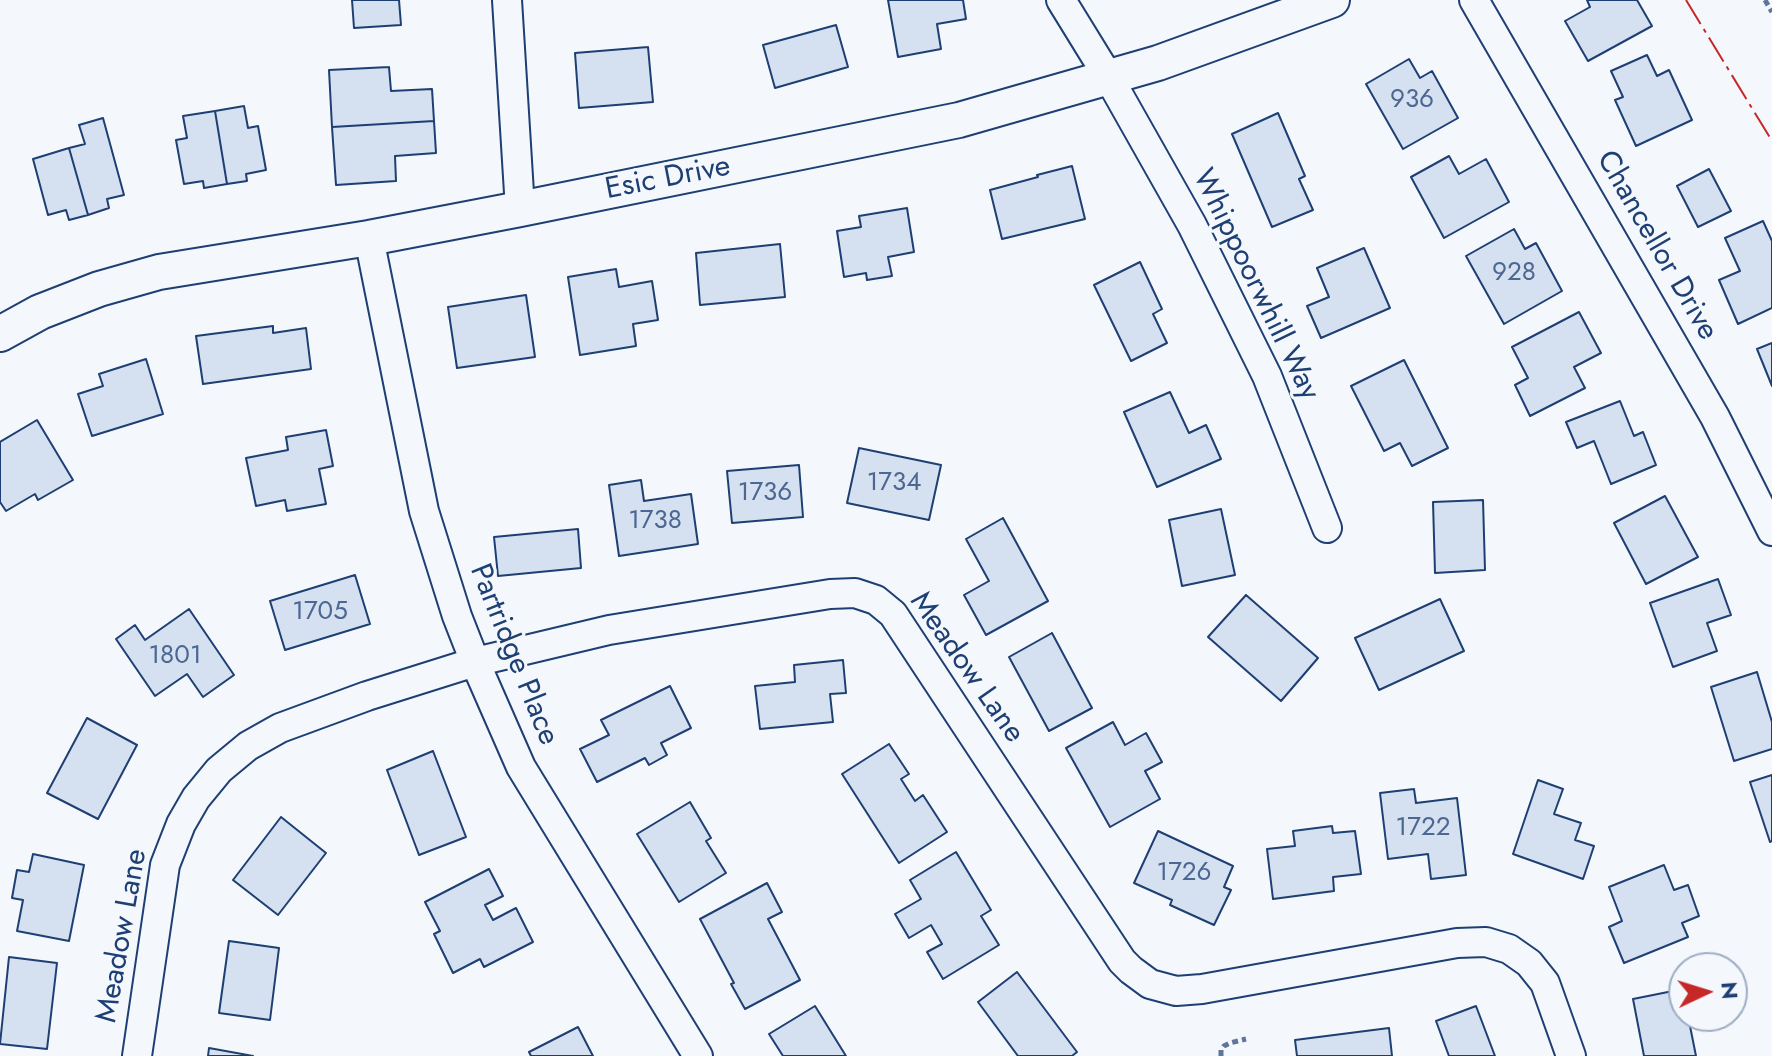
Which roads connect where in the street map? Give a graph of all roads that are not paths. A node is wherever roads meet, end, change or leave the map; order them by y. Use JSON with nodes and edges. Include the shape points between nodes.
{"nodes":[{"id":1,"x":507,"y":0,"type":"edge"},
{"id":2,"x":1061,"y":0,"type":"edge"},
{"id":3,"x":1332,"y":0,"type":"edge"},
{"id":4,"x":1474,"y":0,"type":"edge"},
{"id":5,"x":1109,"y":78,"type":"junction"},
{"id":6,"x":520,"y":209,"type":"junction"},
{"id":7,"x":369,"y":238,"type":"junction"},
{"id":8,"x":0,"y":334,"type":"edge"},
{"id":9,"x":1327,"y":528,"type":"dead end"},
{"id":10,"x":1772,"y":531,"type":"edge"},
{"id":11,"x":475,"y":662,"type":"junction"},
{"id":12,"x":137,"y":1056,"type":"edge"},
{"id":13,"x":698,"y":1056,"type":"edge"},
{"id":14,"x":1571,"y":1056,"type":"edge"}],
"edges":[{"from":1,"to":6,"type":"street"},
{"from":2,"to":5,"type":"street","name":"Whippoorwhill Way"},
{"from":3,"to":5,"type":"street","name":"Esic Drive"},
{"from":4,"to":10,"type":"street","name":"Chancellor Drive","via":[[1715,417]]},
{"from":5,"to":6,"type":"street","name":"Esic Drive","via":[[959,120]]},
{"from":5,"to":9,"type":"street","name":"Whippoorwhill Way","via":[[1192,225],[1267,376]]},
{"from":6,"to":7,"type":"street","name":"Esic Drive"},
{"from":7,"to":8,"type":"street","name":"Esic Drive","via":[[159,272],[95,290]]},
{"from":7,"to":11,"type":"street","name":"Partridge Place","via":[[424,511]]},
{"from":11,"to":12,"type":"street","name":"Meadow Lane","via":[[280,728],[219,770],[181,824],[165,865]]},
{"from":11,"to":13,"type":"street","name":"Partridge Place","via":[[521,767]]},
{"from":11,"to":14,"type":"street","name":"Meadow Lane","via":[[609,630],[814,597],[855,593],[876,600],[893,614],[1122,961],[1150,984],[1176,991],[1202,989],[1486,942],[1509,949],[1545,983]]}]}
